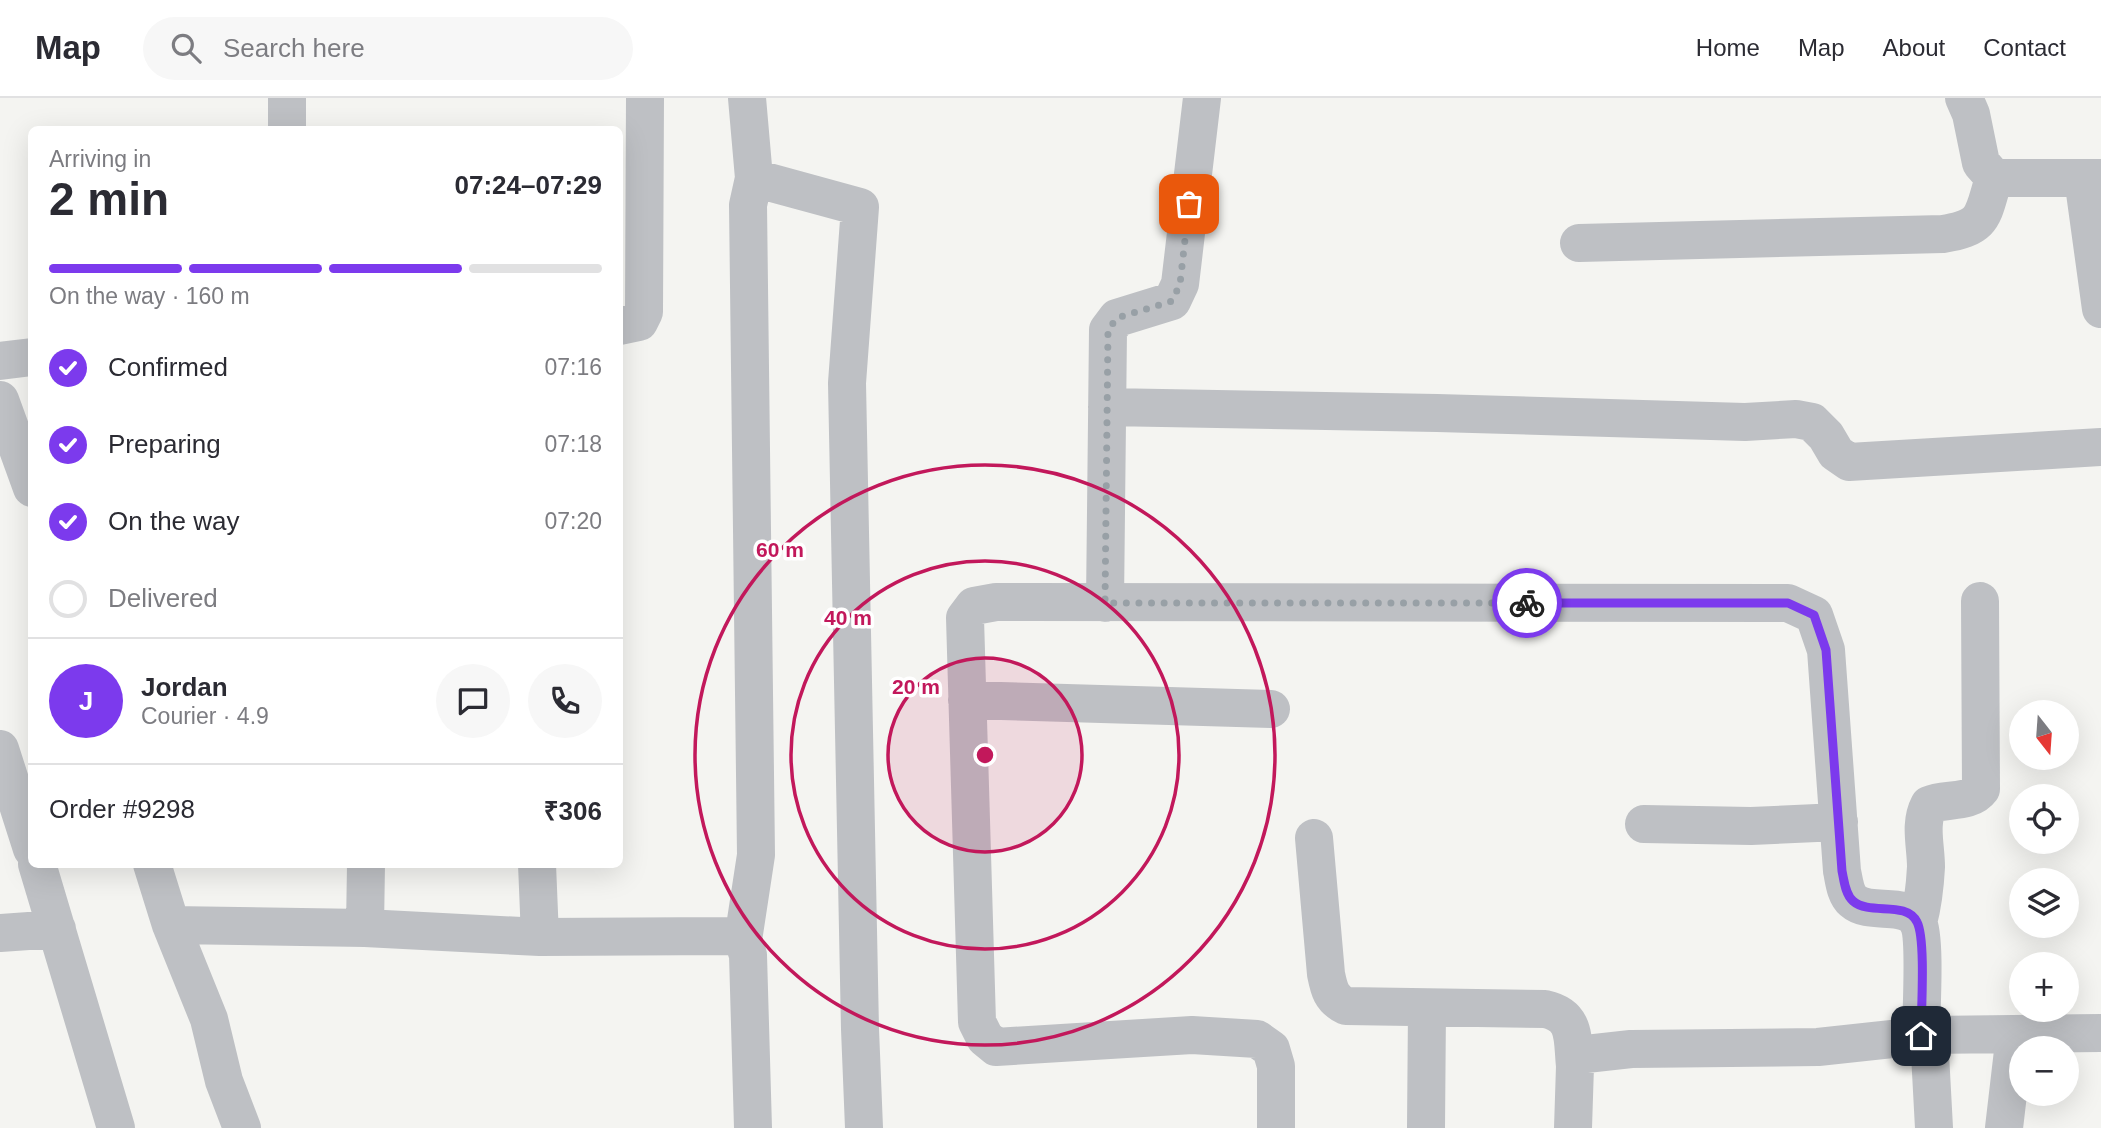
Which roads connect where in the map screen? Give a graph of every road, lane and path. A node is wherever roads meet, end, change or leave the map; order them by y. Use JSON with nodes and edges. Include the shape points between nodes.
{"nodes":[{"id":1,"x":287,"y":98,"type":"edge"},
{"id":2,"x":645,"y":98,"type":"edge"},
{"id":3,"x":747,"y":98,"type":"edge"},
{"id":4,"x":1202,"y":98,"type":"edge"},
{"id":5,"x":1964,"y":98,"type":"edge"},
{"id":6,"x":288,"y":126,"type":"edge"},
{"id":7,"x":754,"y":178,"type":"junction"},
{"id":8,"x":1994,"y":178,"type":"junction"},
{"id":9,"x":2092,"y":178,"type":"edge"},
{"id":10,"x":1579,"y":243,"type":"dead end"},
{"id":11,"x":2101,"y":309,"type":"edge"},
{"id":12,"x":623,"y":325,"type":"edge"},
{"id":13,"x":28,"y":358,"type":"edge"},
{"id":14,"x":0,"y":361,"type":"edge"},
{"id":15,"x":0,"y":400,"type":"edge"},
{"id":16,"x":1107,"y":407,"type":"junction"},
{"id":17,"x":2101,"y":447,"type":"edge"},
{"id":18,"x":28,"y":477,"type":"edge"},
{"id":19,"x":1980,"y":601,"type":"dead end"},
{"id":20,"x":1105,"y":603,"type":"junction"},
{"id":21,"x":967,"y":700,"type":"junction"},
{"id":22,"x":1271,"y":709,"type":"dead end"},
{"id":23,"x":0,"y":749,"type":"edge"},
{"id":24,"x":1839,"y":822,"type":"junction"},
{"id":25,"x":1644,"y":824,"type":"dead end"},
{"id":26,"x":28,"y":836,"type":"edge"},
{"id":27,"x":1314,"y":838,"type":"dead end"},
{"id":28,"x":38,"y":868,"type":"edge"},
{"id":29,"x":153,"y":868,"type":"edge"},
{"id":30,"x":366,"y":868,"type":"edge"},
{"id":31,"x":537,"y":868,"type":"edge"},
{"id":32,"x":1918,"y":923,"type":"junction"},
{"id":33,"x":171,"y":925,"type":"junction"},
{"id":34,"x":57,"y":929,"type":"junction"},
{"id":35,"x":365,"y":929,"type":"junction"},
{"id":36,"x":0,"y":933,"type":"edge"},
{"id":37,"x":540,"y":937,"type":"junction"},
{"id":38,"x":743,"y":940,"type":"junction"},
{"id":39,"x":1427,"y":1008,"type":"junction"},
{"id":40,"x":2101,"y":1033,"type":"edge"},
{"id":41,"x":2015,"y":1034,"type":"junction"},
{"id":42,"x":1925,"y":1036,"type":"junction"},
{"id":43,"x":1575,"y":1066,"type":"junction"},
{"id":44,"x":116,"y":1128,"type":"edge"},
{"id":45,"x":242,"y":1128,"type":"edge"},
{"id":46,"x":753,"y":1128,"type":"edge"},
{"id":47,"x":864,"y":1128,"type":"edge"},
{"id":48,"x":1276,"y":1128,"type":"edge"},
{"id":49,"x":1426,"y":1128,"type":"edge"},
{"id":50,"x":1573,"y":1128,"type":"edge"},
{"id":51,"x":1934,"y":1128,"type":"edge"},
{"id":52,"x":2004,"y":1128,"type":"edge"}],
"edges":[{"from":1,"to":6,"type":"street"},
{"from":2,"to":12,"type":"street","via":[[644,312],[639,322]]},
{"from":3,"to":7,"type":"street"},
{"from":4,"to":16,"type":"street","via":[[1180,284],[1172,301],[1117,318],[1108,330]]},
{"from":5,"to":8,"type":"street","via":[[1981,163]]},
{"from":7,"to":38,"type":"street","via":[[748,205],[756,855]]},
{"from":7,"to":47,"type":"street","via":[[860,207],[847,383]]},
{"from":8,"to":9,"type":"street"},
{"from":8,"to":10,"type":"street","via":[[1982,216],[1973,227],[1943,234]]},
{"from":9,"to":11,"type":"street"},
{"from":13,"to":14,"type":"street"},
{"from":15,"to":18,"type":"street"},
{"from":16,"to":17,"type":"street","via":[[1745,422],[1796,419],[1812,422],[1849,462]]},
{"from":16,"to":20,"type":"street"},
{"from":19,"to":32,"type":"street","via":[[1981,789],[1968,798],[1938,801],[1924,814],[1926,864]]},
{"from":20,"to":21,"type":"street","via":[[974,606],[965,618]]},
{"from":20,"to":24,"type":"street","via":[[1788,603],[1814,615],[1826,650]]},
{"from":21,"to":22,"type":"street"},
{"from":21,"to":48,"type":"street","via":[[978,1022],[985,1038],[996,1046],[1192,1035],[1257,1039],[1271,1049],[1276,1066]]},
{"from":23,"to":26,"type":"street"},
{"from":24,"to":25,"type":"street"},
{"from":24,"to":32,"type":"street","via":[[1842,871],[1853,901],[1869,908],[1902,911]]},
{"from":27,"to":39,"type":"street","via":[[1330,994],[1346,1006]]},
{"from":28,"to":34,"type":"street"},
{"from":29,"to":33,"type":"street"},
{"from":30,"to":35,"type":"street"},
{"from":31,"to":37,"type":"street"},
{"from":32,"to":42,"type":"street"},
{"from":33,"to":35,"type":"street"},
{"from":33,"to":45,"type":"street","via":[[209,1020]]},
{"from":34,"to":36,"type":"street"},
{"from":34,"to":44,"type":"street"},
{"from":35,"to":37,"type":"street"},
{"from":37,"to":38,"type":"street","via":[[730,936]]},
{"from":38,"to":46,"type":"street","via":[[748,955]]},
{"from":39,"to":43,"type":"street","via":[[1560,1013],[1572,1033]]},
{"from":39,"to":49,"type":"street"},
{"from":40,"to":41,"type":"street"},
{"from":41,"to":42,"type":"street"},
{"from":41,"to":52,"type":"street"},
{"from":42,"to":43,"type":"street","via":[[1818,1047],[1602,1051],[1586,1054]]},
{"from":42,"to":51,"type":"street"},
{"from":43,"to":50,"type":"street"}]}
